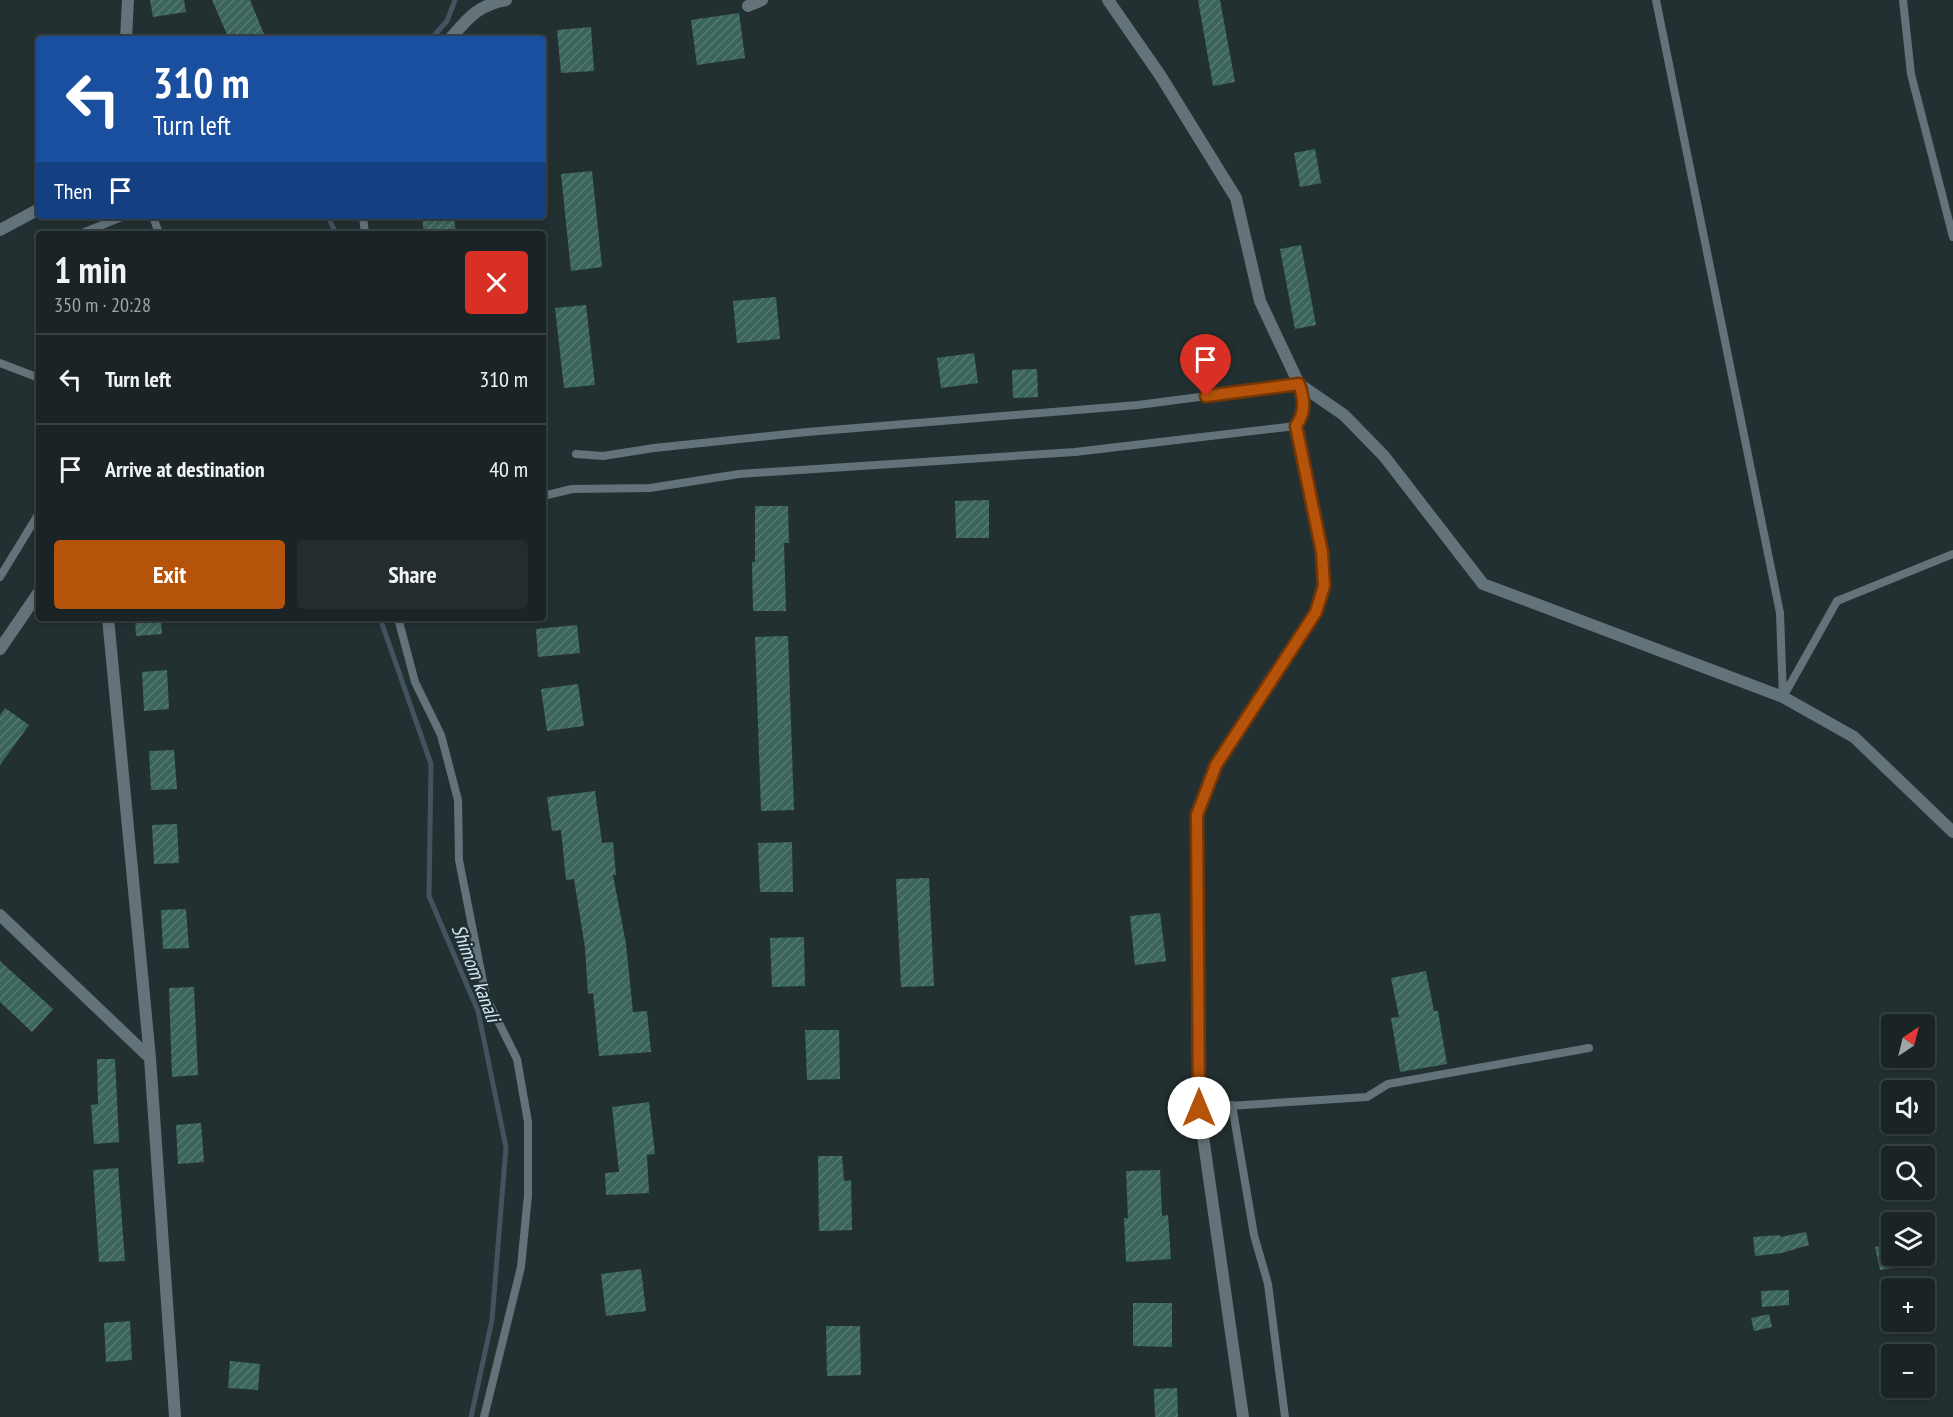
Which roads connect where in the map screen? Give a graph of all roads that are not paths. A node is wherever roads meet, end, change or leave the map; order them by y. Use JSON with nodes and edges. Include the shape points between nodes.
{"nodes":[{"id":1,"x":128,"y":0,"type":"edge"},
{"id":2,"x":506,"y":0,"type":"edge"},
{"id":3,"x":762,"y":0,"type":"edge"},
{"id":4,"x":1108,"y":0,"type":"edge"},
{"id":5,"x":1656,"y":0,"type":"edge"},
{"id":6,"x":1903,"y":0,"type":"edge"},
{"id":7,"x":487,"y":2,"type":"edge"},
{"id":8,"x":748,"y":6,"type":"dead end"},
{"id":9,"x":126,"y":36,"type":"edge"},
{"id":10,"x":453,"y":36,"type":"edge"},
{"id":11,"x":36,"y":211,"type":"edge"},
{"id":12,"x":117,"y":219,"type":"edge"},
{"id":13,"x":0,"y":230,"type":"edge"},
{"id":14,"x":87,"y":231,"type":"edge"},
{"id":15,"x":1953,"y":237,"type":"edge"},
{"id":16,"x":0,"y":363,"type":"edge"},
{"id":17,"x":36,"y":377,"type":"edge"},
{"id":18,"x":1299,"y":384,"type":"junction"},
{"id":19,"x":1296,"y":426,"type":"junction"},
{"id":20,"x":576,"y":454,"type":"dead end"},
{"id":21,"x":546,"y":495,"type":"edge"},
{"id":22,"x":36,"y":518,"type":"edge"},
{"id":23,"x":1953,"y":554,"type":"edge"},
{"id":24,"x":0,"y":577,"type":"edge"},
{"id":25,"x":36,"y":596,"type":"edge"},
{"id":26,"x":108,"y":621,"type":"edge"},
{"id":27,"x":399,"y":621,"type":"edge"},
{"id":28,"x":0,"y":650,"type":"edge"},
{"id":29,"x":1783,"y":697,"type":"junction"},
{"id":30,"x":1953,"y":832,"type":"edge"},
{"id":31,"x":0,"y":915,"type":"edge"},
{"id":32,"x":1589,"y":1048,"type":"dead end"},
{"id":33,"x":150,"y":1058,"type":"junction"},
{"id":34,"x":1232,"y":1105,"type":"junction"},
{"id":35,"x":1199,"y":1108,"type":"junction"},
{"id":36,"x":176,"y":1417,"type":"edge"},
{"id":37,"x":484,"y":1417,"type":"edge"},
{"id":38,"x":1243,"y":1417,"type":"edge"},
{"id":39,"x":1285,"y":1417,"type":"edge"}],
"edges":[{"from":1,"to":9,"type":"street"},
{"from":2,"to":7,"type":"street"},
{"from":3,"to":8,"type":"street"},
{"from":4,"to":18,"type":"street","via":[[1236,198],[1260,301]]},
{"from":5,"to":29,"type":"lane","via":[[1780,613]]},
{"from":6,"to":15,"type":"lane","via":[[1911,74]]},
{"from":7,"to":10,"type":"street"},
{"from":11,"to":13,"type":"street"},
{"from":12,"to":14,"type":"lane"},
{"from":16,"to":17,"type":"lane"},
{"from":18,"to":19,"type":"lane","via":[[1304,399]]},
{"from":18,"to":20,"type":"lane","via":[[1138,405],[807,432],[603,456]]},
{"from":18,"to":29,"type":"street","via":[[1344,415],[1384,456],[1483,584]]},
{"from":19,"to":21,"type":"lane","via":[[1075,452],[739,474],[650,488],[572,489]]},
{"from":19,"to":35,"type":"street","via":[[1322,552],[1324,586],[1316,612],[1216,765],[1197,815]]},
{"from":22,"to":24,"type":"lane"},
{"from":23,"to":29,"type":"lane","via":[[1837,601]]},
{"from":25,"to":28,"type":"street"},
{"from":26,"to":33,"type":"street"},
{"from":27,"to":37,"type":"lane","via":[[415,682],[441,735],[458,800],[459,860],[486,997],[517,1059],[528,1122],[528,1195],[521,1267]]},
{"from":29,"to":30,"type":"street","via":[[1854,736]]},
{"from":31,"to":33,"type":"street"},
{"from":32,"to":34,"type":"lane","via":[[1388,1084],[1367,1097]]},
{"from":33,"to":36,"type":"street"},
{"from":34,"to":35,"type":"lane"},
{"from":34,"to":39,"type":"lane","via":[[1254,1235],[1268,1284]]},
{"from":35,"to":38,"type":"street"}]}
